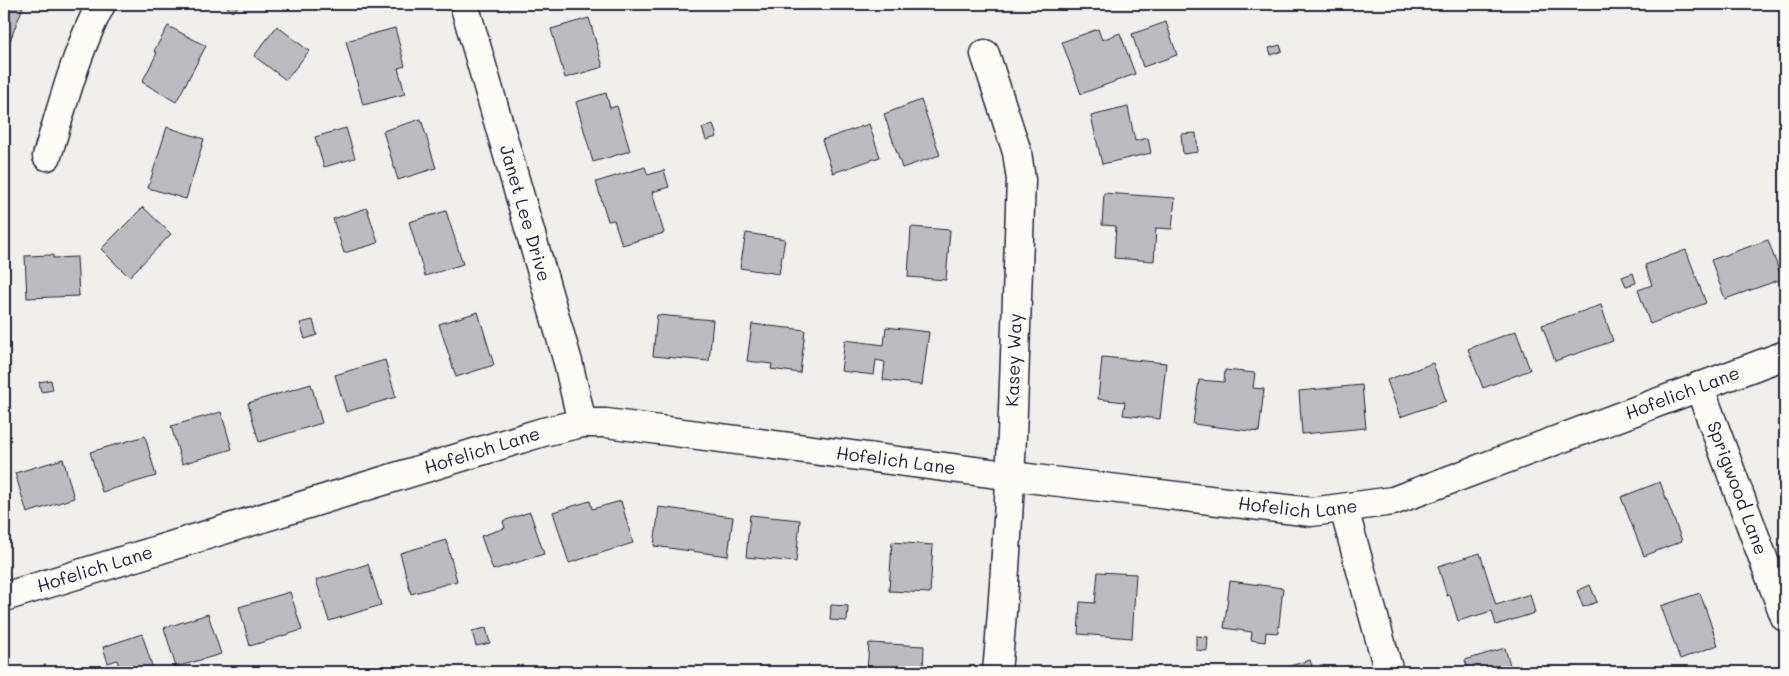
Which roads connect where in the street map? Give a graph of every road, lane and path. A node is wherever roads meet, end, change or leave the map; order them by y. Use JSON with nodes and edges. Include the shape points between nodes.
{"nodes":[{"id":1,"x":101,"y":4,"type":"edge"},
{"id":2,"x":464,"y":4,"type":"edge"},
{"id":3,"x":985,"y":54,"type":"dead end"},
{"id":4,"x":47,"y":156,"type":"dead end"},
{"id":5,"x":1785,"y":356,"type":"edge"},
{"id":6,"x":1699,"y":386,"type":"junction"},
{"id":7,"x":582,"y":423,"type":"junction"},
{"id":8,"x":1010,"y":475,"type":"junction"},
{"id":9,"x":1344,"y":509,"type":"junction"},
{"id":10,"x":4,"y":597,"type":"edge"},
{"id":11,"x":1785,"y":617,"type":"edge"},
{"id":12,"x":997,"y":672,"type":"edge"},
{"id":13,"x":1389,"y":672,"type":"edge"}],
"edges":[{"from":1,"to":4,"type":"street","via":[[76,60]]},
{"from":2,"to":7,"type":"street","name":"Janet Lee Drive","via":[[568,362]]},
{"from":3,"to":8,"type":"street","name":"Kasey Way","via":[[1017,152],[1021,180]]},
{"from":5,"to":6,"type":"street","name":"Hofelich Lane"},
{"from":6,"to":9,"type":"street","name":"Hofelich Lane","via":[[1392,501]]},
{"from":6,"to":11,"type":"street","name":"Sprigwood Lane"},
{"from":7,"to":8,"type":"street","name":"Hofelich Lane"},
{"from":7,"to":10,"type":"street","name":"Hofelich Lane","via":[[543,432]]},
{"from":8,"to":9,"type":"street","name":"Hofelich Lane","via":[[1310,512]]},
{"from":8,"to":12,"type":"street","name":"Kasey Way"},
{"from":9,"to":13,"type":"street"}]}
